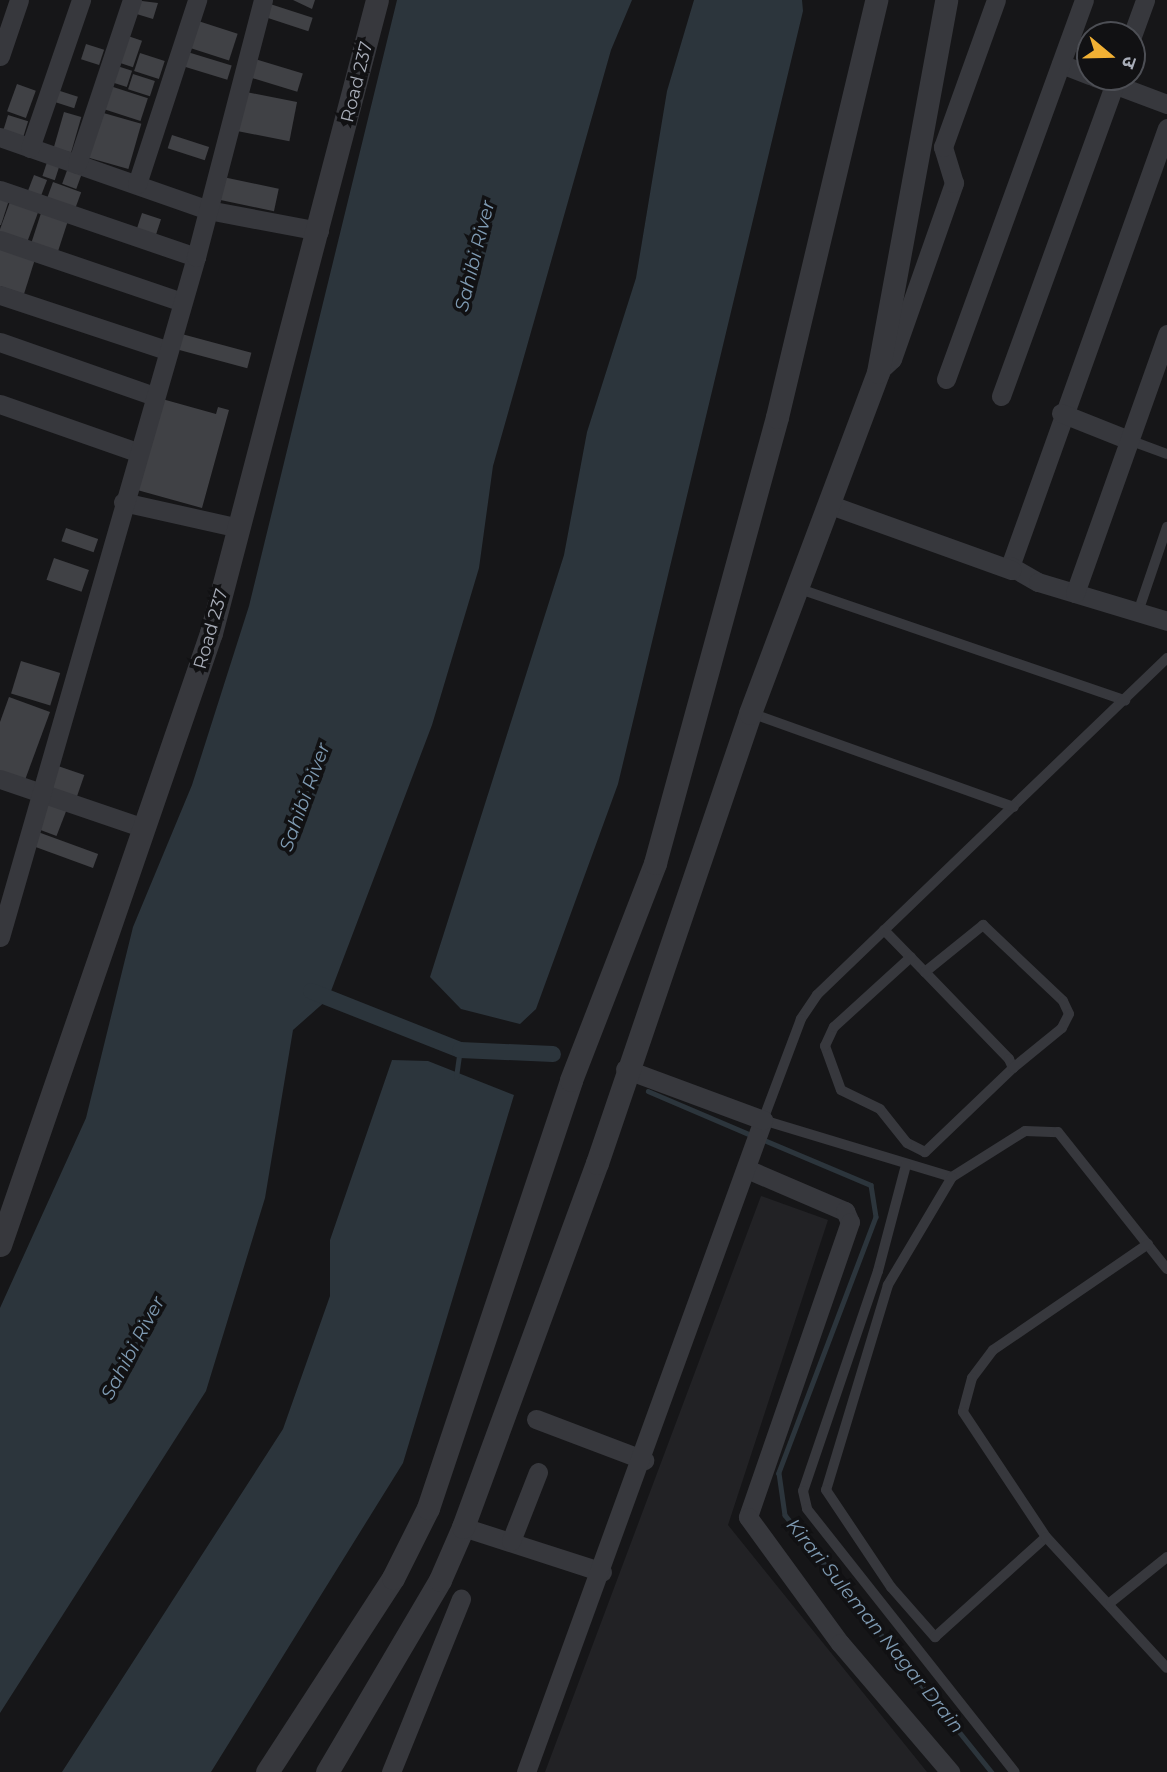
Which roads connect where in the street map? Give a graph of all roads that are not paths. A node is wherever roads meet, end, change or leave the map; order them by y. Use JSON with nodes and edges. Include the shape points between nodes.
{"nodes":[{"id":1,"x":19,"y":0,"type":"edge"},
{"id":2,"x":81,"y":0,"type":"edge"},
{"id":3,"x":132,"y":0,"type":"edge"},
{"id":4,"x":197,"y":0,"type":"edge"},
{"id":5,"x":263,"y":0,"type":"edge"},
{"id":6,"x":377,"y":0,"type":"edge"},
{"id":7,"x":876,"y":0,"type":"edge"},
{"id":8,"x":946,"y":0,"type":"edge"},
{"id":9,"x":996,"y":0,"type":"edge"},
{"id":10,"x":1084,"y":0,"type":"edge"},
{"id":11,"x":1145,"y":0,"type":"edge"},
{"id":12,"x":1137,"y":21,"type":"edge"},
{"id":13,"x":0,"y":55,"type":"edge"},
{"id":14,"x":1061,"y":64,"type":"junction"},
{"id":15,"x":1076,"y":70,"type":"edge"},
{"id":16,"x":1112,"y":91,"type":"edge"},
{"id":17,"x":1139,"y":91,"type":"edge"},
{"id":18,"x":1167,"y":104,"type":"edge"},
{"id":19,"x":1167,"y":128,"type":"edge"},
{"id":20,"x":0,"y":137,"type":"edge"},
{"id":21,"x":30,"y":148,"type":"junction"},
{"id":22,"x":77,"y":164,"type":"junction"},
{"id":23,"x":137,"y":184,"type":"junction"},
{"id":24,"x":0,"y":190,"type":"edge"},
{"id":25,"x":208,"y":210,"type":"junction"},
{"id":26,"x":319,"y":231,"type":"junction"},
{"id":27,"x":0,"y":240,"type":"edge"},
{"id":28,"x":196,"y":257,"type":"junction"},
{"id":29,"x":0,"y":295,"type":"edge"},
{"id":30,"x":182,"y":302,"type":"junction"},
{"id":31,"x":1167,"y":334,"type":"edge"},
{"id":32,"x":0,"y":342,"type":"edge"},
{"id":33,"x":166,"y":350,"type":"junction"},
{"id":34,"x":878,"y":372,"type":"junction"},
{"id":35,"x":946,"y":379,"type":"dead end"},
{"id":36,"x":154,"y":396,"type":"junction"},
{"id":37,"x":1001,"y":396,"type":"dead end"},
{"id":38,"x":0,"y":404,"type":"edge"},
{"id":39,"x":1061,"y":413,"type":"junction"},
{"id":40,"x":1129,"y":440,"type":"junction"},
{"id":41,"x":137,"y":452,"type":"junction"},
{"id":42,"x":1167,"y":454,"type":"edge"},
{"id":43,"x":122,"y":502,"type":"junction"},
{"id":44,"x":828,"y":504,"type":"junction"},
{"id":45,"x":1167,"y":527,"type":"edge"},
{"id":46,"x":239,"y":528,"type":"junction"},
{"id":47,"x":1011,"y":570,"type":"junction"},
{"id":48,"x":797,"y":587,"type":"junction"},
{"id":49,"x":1075,"y":593,"type":"junction"},
{"id":50,"x":1138,"y":612,"type":"junction"},
{"id":51,"x":1167,"y":621,"type":"edge"},
{"id":52,"x":1167,"y":658,"type":"edge"},
{"id":53,"x":1125,"y":700,"type":"junction"},
{"id":54,"x":750,"y":713,"type":"junction"},
{"id":55,"x":1,"y":782,"type":"edge"},
{"id":56,"x":40,"y":792,"type":"junction"},
{"id":57,"x":1014,"y":807,"type":"junction"},
{"id":58,"x":141,"y":827,"type":"junction"},
{"id":59,"x":884,"y":930,"type":"junction"},
{"id":60,"x":0,"y":937,"type":"edge"},
{"id":61,"x":911,"y":957,"type":"junction"},
{"id":62,"x":925,"y":972,"type":"junction"},
{"id":63,"x":1013,"y":1068,"type":"junction"},
{"id":64,"x":625,"y":1069,"type":"junction"},
{"id":65,"x":761,"y":1127,"type":"junction"},
{"id":66,"x":749,"y":1163,"type":"junction"},
{"id":67,"x":906,"y":1166,"type":"junction"},
{"id":68,"x":952,"y":1177,"type":"junction"},
{"id":69,"x":1148,"y":1244,"type":"junction"},
{"id":70,"x":0,"y":1245,"type":"edge"},
{"id":71,"x":1167,"y":1269,"type":"edge"},
{"id":72,"x":536,"y":1419,"type":"dead end"},
{"id":73,"x":644,"y":1460,"type":"junction"},
{"id":74,"x":538,"y":1472,"type":"dead end"},
{"id":75,"x":463,"y":1527,"type":"junction"},
{"id":76,"x":1046,"y":1537,"type":"junction"},
{"id":77,"x":511,"y":1541,"type":"junction"},
{"id":78,"x":1167,"y":1557,"type":"edge"},
{"id":79,"x":602,"y":1572,"type":"junction"},
{"id":80,"x":461,"y":1599,"type":"dead end"},
{"id":81,"x":1111,"y":1602,"type":"junction"},
{"id":82,"x":1167,"y":1668,"type":"edge"},
{"id":83,"x":267,"y":1772,"type":"edge"},
{"id":84,"x":327,"y":1772,"type":"edge"},
{"id":85,"x":391,"y":1772,"type":"edge"},
{"id":86,"x":527,"y":1772,"type":"edge"},
{"id":87,"x":950,"y":1772,"type":"edge"},
{"id":88,"x":1015,"y":1772,"type":"edge"}],
"edges":[{"from":1,"to":13,"type":"street"},
{"from":2,"to":21,"type":"street"},
{"from":3,"to":22,"type":"street"},
{"from":4,"to":23,"type":"street"},
{"from":5,"to":25,"type":"street"},
{"from":6,"to":26,"type":"street","name":"Road 237"},
{"from":7,"to":83,"type":"street","via":[[774,430],[655,863],[571,1080],[428,1508],[393,1578]]},
{"from":8,"to":34,"type":"street"},
{"from":9,"to":34,"type":"street","via":[[943,147],[954,183],[892,359]]},
{"from":10,"to":14,"type":"street"},
{"from":11,"to":12,"type":"street"},
{"from":14,"to":15,"type":"street"},
{"from":14,"to":35,"type":"street"},
{"from":16,"to":37,"type":"street"},
{"from":17,"to":18,"type":"street"},
{"from":19,"to":39,"type":"street"},
{"from":20,"to":21,"type":"street"},
{"from":21,"to":22,"type":"street"},
{"from":22,"to":23,"type":"street"},
{"from":23,"to":25,"type":"street"},
{"from":24,"to":28,"type":"street"},
{"from":25,"to":26,"type":"street"},
{"from":25,"to":28,"type":"street"},
{"from":26,"to":46,"type":"street","name":"Road 237"},
{"from":27,"to":30,"type":"street"},
{"from":28,"to":30,"type":"street"},
{"from":29,"to":33,"type":"street"},
{"from":30,"to":33,"type":"street"},
{"from":31,"to":40,"type":"street"},
{"from":32,"to":36,"type":"street"},
{"from":33,"to":36,"type":"street"},
{"from":34,"to":44,"type":"street"},
{"from":36,"to":41,"type":"street"},
{"from":38,"to":41,"type":"street"},
{"from":39,"to":40,"type":"street"},
{"from":39,"to":47,"type":"street"},
{"from":40,"to":42,"type":"lane"},
{"from":40,"to":49,"type":"street"},
{"from":41,"to":43,"type":"street"},
{"from":43,"to":46,"type":"street"},
{"from":43,"to":56,"type":"street"},
{"from":44,"to":47,"type":"street"},
{"from":44,"to":48,"type":"street"},
{"from":45,"to":50,"type":"lane"},
{"from":46,"to":58,"type":"street","name":"Road 237","via":[[211,633]]},
{"from":47,"to":49,"type":"street"},
{"from":48,"to":53,"type":"lane"},
{"from":48,"to":54,"type":"street"},
{"from":49,"to":50,"type":"street"},
{"from":50,"to":51,"type":"street"},
{"from":52,"to":53,"type":"lane"},
{"from":53,"to":57,"type":"lane"},
{"from":54,"to":57,"type":"lane"},
{"from":54,"to":64,"type":"street"},
{"from":55,"to":56,"type":"street"},
{"from":56,"to":58,"type":"street"},
{"from":56,"to":60,"type":"street"},
{"from":57,"to":59,"type":"lane"},
{"from":58,"to":70,"type":"street","name":"Road 237"},
{"from":59,"to":61,"type":"lane"},
{"from":59,"to":65,"type":"lane","via":[[809,1006]]},
{"from":61,"to":62,"type":"lane"},
{"from":61,"to":63,"type":"lane","via":[[828,1035],[825,1049],[836,1084],[880,1109],[911,1147],[925,1152]]},
{"from":62,"to":63,"type":"lane"},
{"from":62,"to":63,"type":"lane","via":[[983,925],[1063,1001],[1069,1014],[1062,1028]]},
{"from":64,"to":65,"type":"street"},
{"from":64,"to":75,"type":"street"},
{"from":65,"to":66,"type":"street"},
{"from":65,"to":67,"type":"lane"},
{"from":66,"to":73,"type":"street"},
{"from":66,"to":87,"type":"street","via":[[845,1211],[850,1222],[748,1517],[841,1643]]},
{"from":67,"to":68,"type":"lane"},
{"from":67,"to":88,"type":"lane","via":[[878,1271],[803,1491],[807,1509]]},
{"from":68,"to":69,"type":"lane","via":[[1025,1131],[1058,1132]]},
{"from":68,"to":76,"type":"lane","via":[[888,1285],[826,1490],[891,1587],[935,1637]]},
{"from":69,"to":71,"type":"lane"},
{"from":69,"to":76,"type":"lane","via":[[993,1350],[964,1399],[967,1427]]},
{"from":72,"to":73,"type":"street"},
{"from":73,"to":79,"type":"street"},
{"from":74,"to":77,"type":"street"},
{"from":75,"to":77,"type":"street"},
{"from":75,"to":84,"type":"street","via":[[440,1580]]},
{"from":76,"to":81,"type":"lane"},
{"from":77,"to":79,"type":"street"},
{"from":78,"to":81,"type":"lane"},
{"from":79,"to":86,"type":"street"},
{"from":80,"to":85,"type":"street"},
{"from":81,"to":82,"type":"lane"}]}
